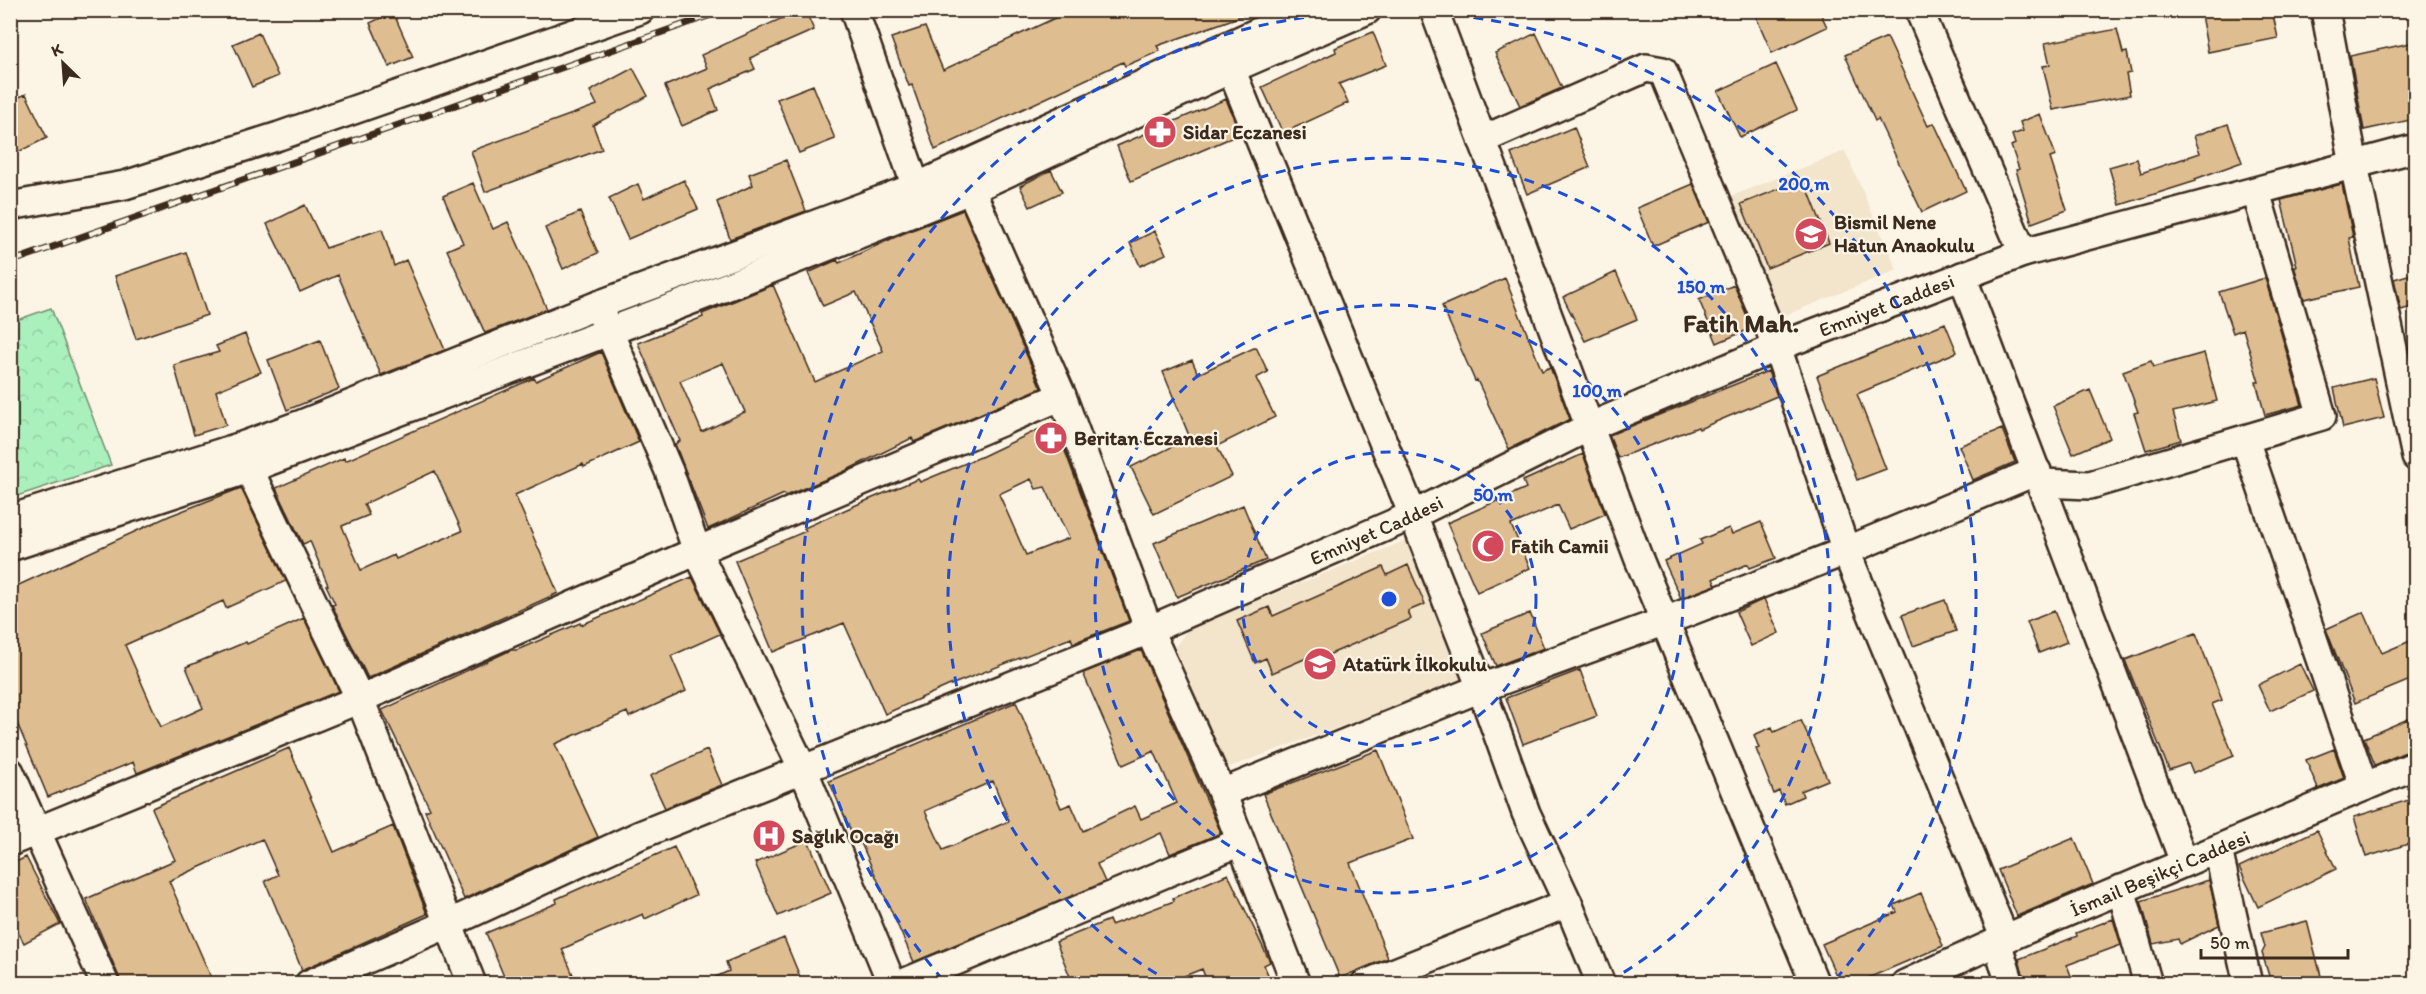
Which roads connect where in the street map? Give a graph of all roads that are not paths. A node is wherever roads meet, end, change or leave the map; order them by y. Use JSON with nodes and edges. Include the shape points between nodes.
{"nodes":[{"id":1,"x":640,"y":10,"type":"edge"},
{"id":2,"x":854,"y":10,"type":"edge"},
{"id":3,"x":1307,"y":10,"type":"edge"},
{"id":4,"x":1366,"y":10,"type":"edge"},
{"id":5,"x":1434,"y":10,"type":"edge"},
{"id":6,"x":1919,"y":10,"type":"edge"},
{"id":7,"x":2325,"y":10,"type":"edge"},
{"id":8,"x":1230,"y":69,"type":"junction"},
{"id":9,"x":1482,"y":140,"type":"junction"},
{"id":10,"x":2415,"y":148,"type":"edge"},
{"id":11,"x":2354,"y":165,"type":"junction"},
{"id":12,"x":966,"y":179,"type":"junction"},
{"id":13,"x":916,"y":187,"type":"junction"},
{"id":14,"x":2256,"y":192,"type":"junction"},
{"id":15,"x":10,"y":206,"type":"edge"},
{"id":16,"x":2023,"y":253,"type":"junction"},
{"id":17,"x":1962,"y":276,"type":"junction"},
{"id":18,"x":598,"y":305,"type":"junction"},
{"id":19,"x":609,"y":331,"type":"junction"},
{"id":20,"x":1777,"y":347,"type":"junction"},
{"id":21,"x":1062,"y":396,"type":"junction"},
{"id":22,"x":1589,"y":427,"type":"junction"},
{"id":23,"x":2246,"y":440,"type":"junction"},
{"id":24,"x":2415,"y":447,"type":"edge"},
{"id":25,"x":245,"y":457,"type":"junction"},
{"id":26,"x":2039,"y":477,"type":"junction"},
{"id":27,"x":1413,"y":515,"type":"junction"},
{"id":28,"x":10,"y":519,"type":"edge"},
{"id":29,"x":10,"y":547,"type":"edge"},
{"id":30,"x":697,"y":551,"type":"junction"},
{"id":31,"x":1846,"y":551,"type":"junction"},
{"id":32,"x":1665,"y":621,"type":"junction"},
{"id":33,"x":1149,"y":630,"type":"junction"},
{"id":34,"x":1481,"y":688,"type":"junction"},
{"id":35,"x":360,"y":699,"type":"junction"},
{"id":36,"x":2415,"y":765,"type":"edge"},
{"id":37,"x":803,"y":769,"type":"junction"},
{"id":38,"x":10,"y":772,"type":"edge"},
{"id":39,"x":2364,"y":788,"type":"junction"},
{"id":40,"x":1222,"y":793,"type":"junction"},
{"id":41,"x":38,"y":829,"type":"junction"},
{"id":42,"x":10,"y":842,"type":"edge"},
{"id":43,"x":1240,"y":842,"type":"junction"},
{"id":44,"x":2218,"y":850,"type":"junction"},
{"id":45,"x":2184,"y":862,"type":"junction"},
{"id":46,"x":2121,"y":889,"type":"junction"},
{"id":47,"x":1568,"y":903,"type":"junction"},
{"id":48,"x":448,"y":924,"type":"junction"},
{"id":49,"x":2001,"y":940,"type":"junction"},
{"id":50,"x":105,"y":984,"type":"edge"},
{"id":51,"x":309,"y":984,"type":"edge"},
{"id":52,"x":472,"y":984,"type":"edge"},
{"id":53,"x":892,"y":984,"type":"edge"},
{"id":54,"x":901,"y":984,"type":"edge"},
{"id":55,"x":1296,"y":984,"type":"edge"},
{"id":56,"x":1365,"y":984,"type":"edge"},
{"id":57,"x":1601,"y":984,"type":"edge"},
{"id":58,"x":1815,"y":984,"type":"edge"},
{"id":59,"x":1905,"y":984,"type":"edge"},
{"id":60,"x":2010,"y":984,"type":"edge"},
{"id":61,"x":2148,"y":984,"type":"edge"},
{"id":62,"x":2248,"y":984,"type":"edge"}],
"edges":[{"from":1,"to":15,"type":"street","via":[[279,136],[125,185]]},
{"from":2,"to":13,"type":"street"},
{"from":3,"to":12,"type":"street"},
{"from":4,"to":8,"type":"street"},
{"from":5,"to":9,"type":"street"},
{"from":6,"to":16,"type":"street"},
{"from":7,"to":11,"type":"street"},
{"from":8,"to":12,"type":"street"},
{"from":8,"to":27,"type":"street"},
{"from":9,"to":20,"type":"street","via":[[1646,68],[1663,71]]},
{"from":9,"to":22,"type":"street"},
{"from":10,"to":11,"type":"street","name":"Emniyet Caddesi"},
{"from":11,"to":14,"type":"street","name":"Emniyet Caddesi"},
{"from":11,"to":24,"type":"street"},
{"from":12,"to":13,"type":"street"},
{"from":12,"to":19,"type":"street","via":[[731,285]]},
{"from":12,"to":21,"type":"street"},
{"from":13,"to":18,"type":"street"},
{"from":14,"to":16,"type":"street","name":"Emniyet Caddesi"},
{"from":14,"to":23,"type":"street","via":[[2322,416]]},
{"from":16,"to":17,"type":"street","name":"Emniyet Caddesi"},
{"from":17,"to":20,"type":"street","name":"Emniyet Caddesi"},
{"from":17,"to":26,"type":"street"},
{"from":18,"to":19,"type":"street"},
{"from":18,"to":25,"type":"street"},
{"from":19,"to":25,"type":"street"},
{"from":19,"to":30,"type":"street","via":[[669,471]]},
{"from":20,"to":22,"type":"street","name":"Emniyet Caddesi"},
{"from":20,"to":31,"type":"street"},
{"from":21,"to":30,"type":"street"},
{"from":21,"to":33,"type":"street"},
{"from":22,"to":27,"type":"street","name":"Emniyet Caddesi"},
{"from":22,"to":32,"type":"street"},
{"from":23,"to":26,"type":"street","via":[[2090,485]]},
{"from":23,"to":39,"type":"street"},
{"from":25,"to":28,"type":"street"},
{"from":25,"to":29,"type":"street"},
{"from":25,"to":35,"type":"street"},
{"from":26,"to":31,"type":"street"},
{"from":26,"to":45,"type":"street"},
{"from":27,"to":33,"type":"street","name":"Emniyet Caddesi"},
{"from":27,"to":34,"type":"street"},
{"from":30,"to":35,"type":"street"},
{"from":30,"to":37,"type":"street"},
{"from":31,"to":32,"type":"street"},
{"from":31,"to":49,"type":"street"},
{"from":32,"to":34,"type":"street"},
{"from":32,"to":58,"type":"street"},
{"from":33,"to":37,"type":"street","name":"Emniyet Caddesi"},
{"from":33,"to":40,"type":"street"},
{"from":34,"to":40,"type":"street"},
{"from":34,"to":47,"type":"street","via":[[1526,813]]},
{"from":35,"to":41,"type":"street"},
{"from":35,"to":48,"type":"street"},
{"from":36,"to":39,"type":"street","name":"İsmail Beşikçi Caddesi"},
{"from":37,"to":48,"type":"street","name":"Emniyet Caddesi","via":[[640,835]]},
{"from":37,"to":53,"type":"street"},
{"from":38,"to":41,"type":"street"},
{"from":39,"to":44,"type":"street","name":"İsmail Beşikçi Caddesi"},
{"from":40,"to":43,"type":"street"},
{"from":41,"to":42,"type":"street"},
{"from":41,"to":50,"type":"street"},
{"from":43,"to":54,"type":"street"},
{"from":43,"to":55,"type":"street"},
{"from":44,"to":45,"type":"street","name":"İsmail Beşikçi Caddesi"},
{"from":44,"to":62,"type":"street"},
{"from":45,"to":46,"type":"street","name":"İsmail Beşikçi Caddesi"},
{"from":46,"to":49,"type":"street","name":"İsmail Beşikçi Caddesi"},
{"from":46,"to":61,"type":"street"},
{"from":47,"to":56,"type":"street"},
{"from":47,"to":57,"type":"street"},
{"from":48,"to":51,"type":"street","name":"Emniyet Caddesi"},
{"from":48,"to":52,"type":"street"},
{"from":49,"to":59,"type":"street","name":"İsmail Beşikçi Caddesi"},
{"from":49,"to":60,"type":"street"}]}
